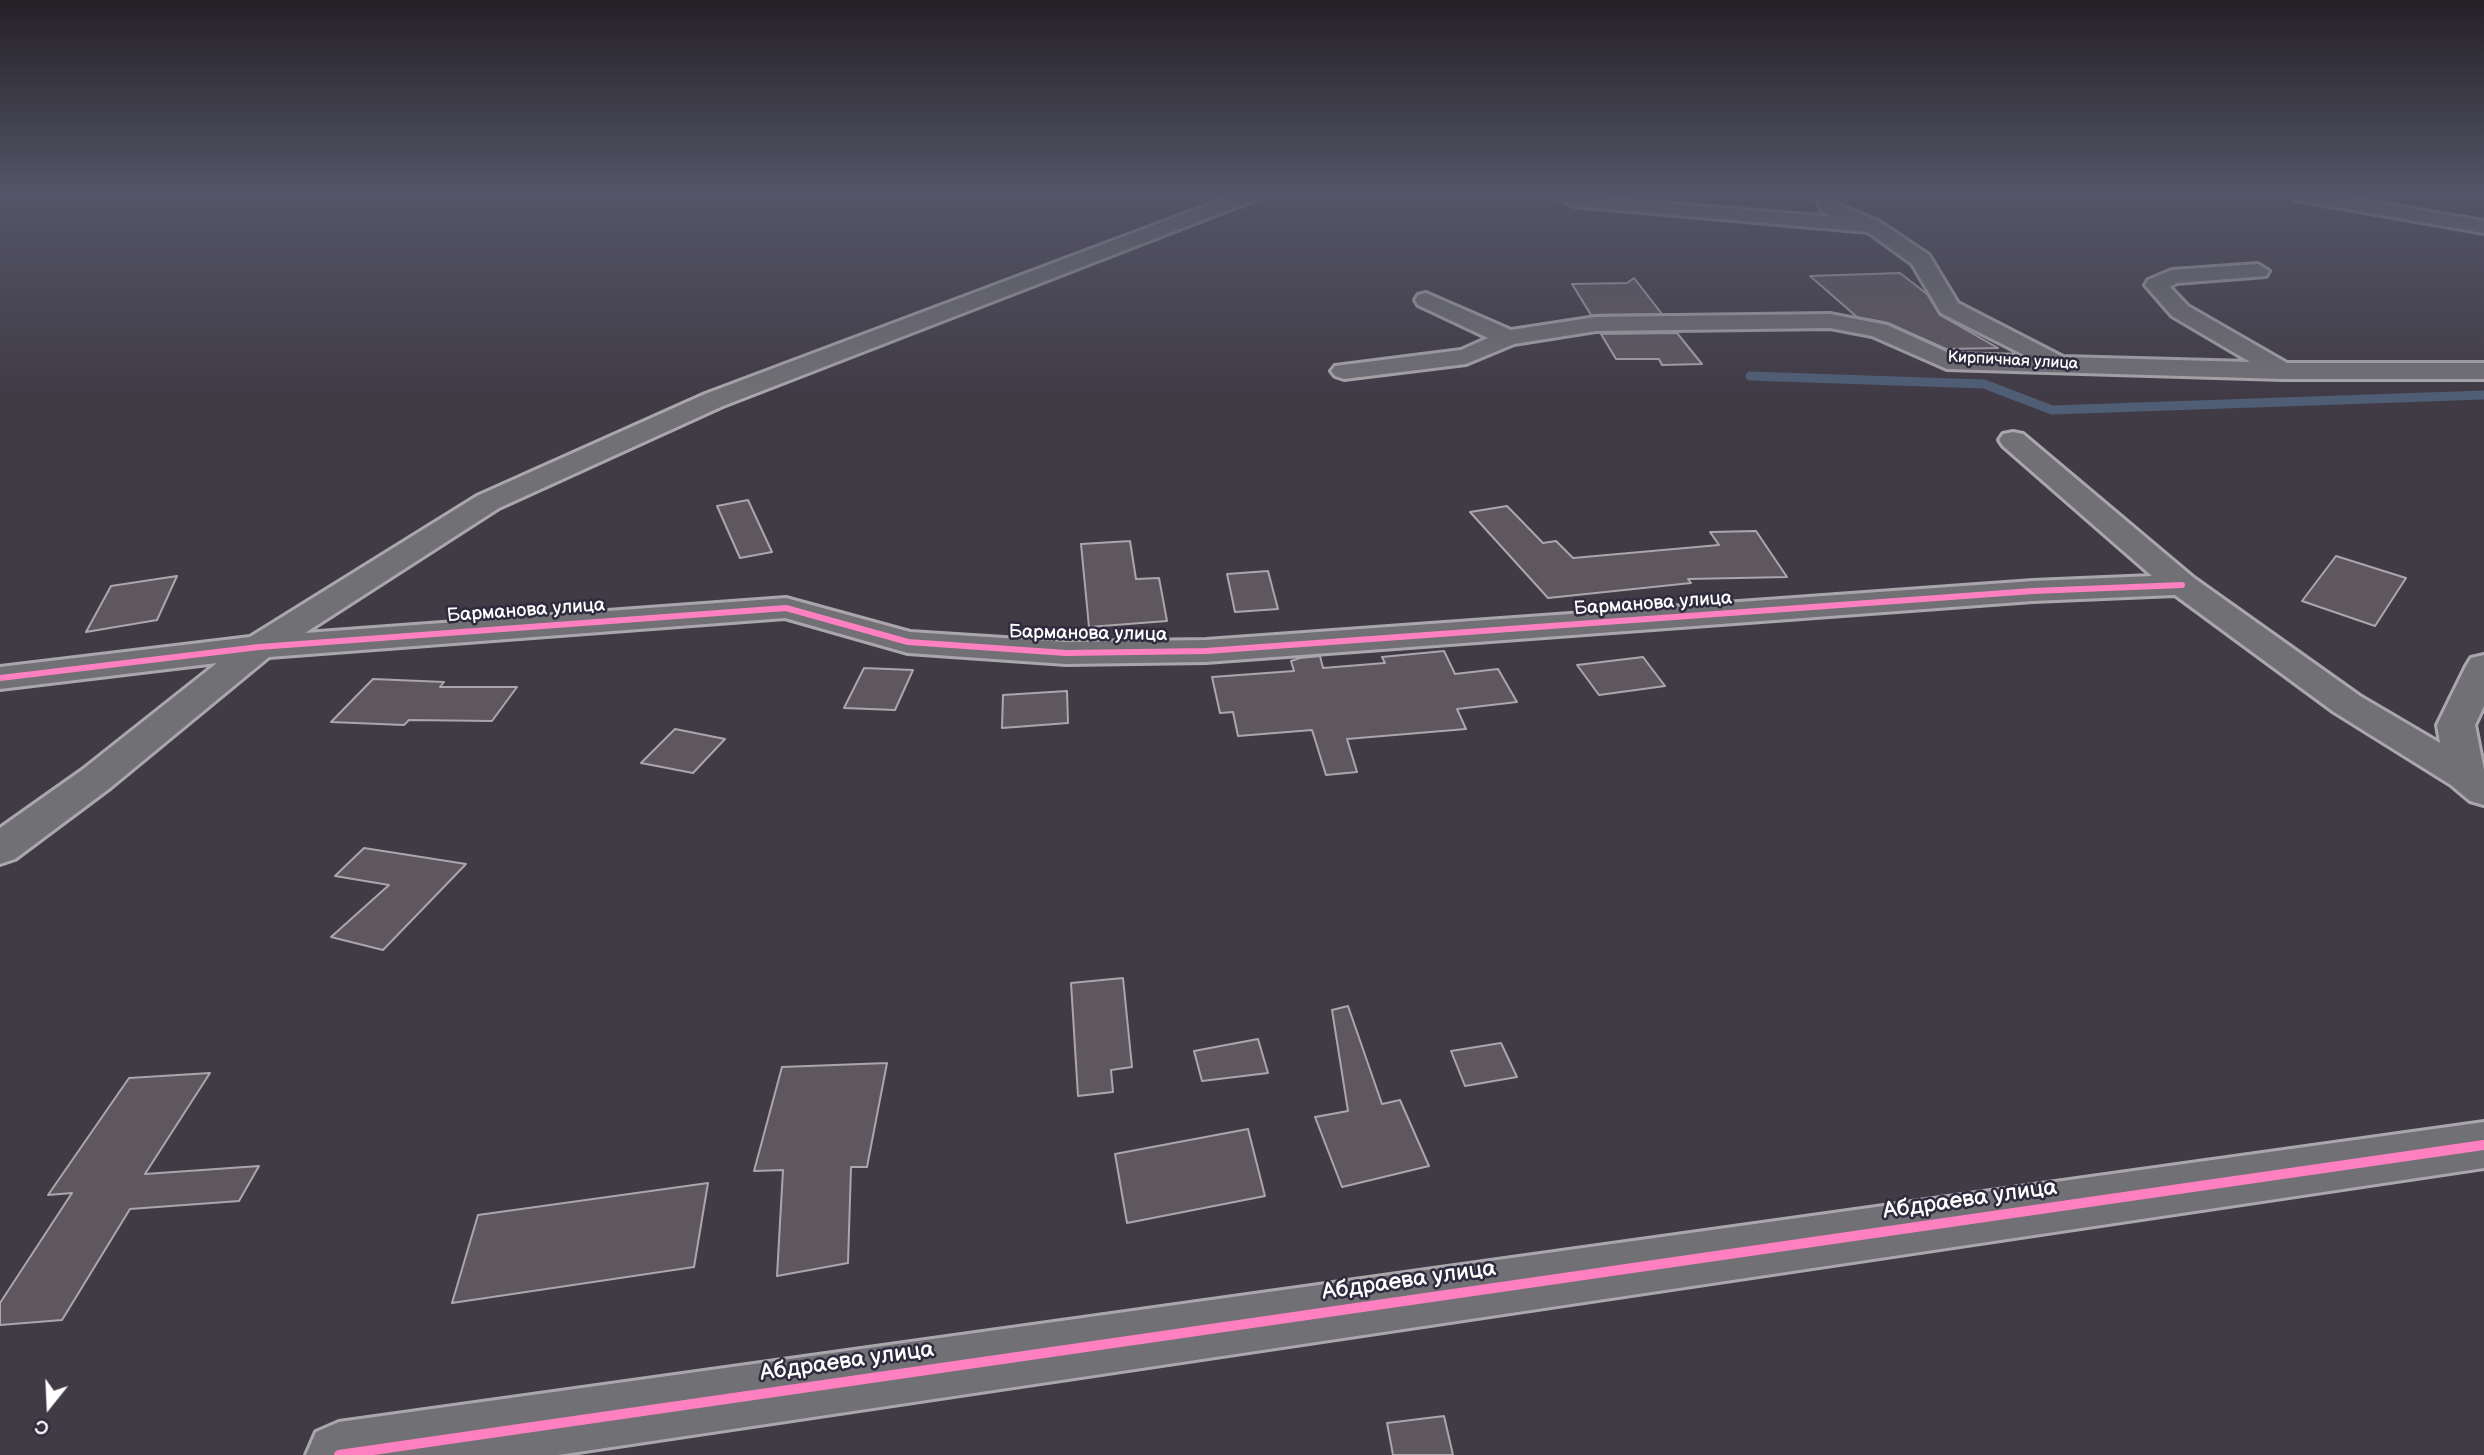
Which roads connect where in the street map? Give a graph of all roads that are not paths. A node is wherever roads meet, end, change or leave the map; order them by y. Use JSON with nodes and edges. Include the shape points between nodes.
{"nodes":[{"id":1,"x":1075,"y":262,"type":"edge"},
{"id":2,"x":1922,"y":262,"type":"edge"},
{"id":3,"x":2258,"y":271,"type":"dead end"},
{"id":4,"x":1426,"y":300,"type":"dead end"},
{"id":5,"x":1508,"y":338,"type":"junction"},
{"id":6,"x":2060,"y":363,"type":"junction"},
{"id":7,"x":1344,"y":371,"type":"dead end"},
{"id":8,"x":2283,"y":371,"type":"junction"},
{"id":9,"x":2484,"y":371,"type":"edge"},
{"id":10,"x":2013,"y":440,"type":"dead end"},
{"id":11,"x":2182,"y":585,"type":"junction"},
{"id":12,"x":258,"y":647,"type":"junction"},
{"id":13,"x":2484,"y":666,"type":"edge"},
{"id":14,"x":0,"y":678,"type":"edge"},
{"id":15,"x":2474,"y":784,"type":"edge"},
{"id":16,"x":0,"y":849,"type":"edge"},
{"id":17,"x":2484,"y":1145,"type":"edge"},
{"id":18,"x":339,"y":1455,"type":"edge"}],
"edges":[{"from":1,"to":12,"type":"street","via":[[714,400],[488,502]]},
{"from":2,"to":6,"type":"street","via":[[1949,308]]},
{"from":3,"to":8,"type":"street","via":[[2172,277],[2156,285],[2180,311]]},
{"from":4,"to":5,"type":"street"},
{"from":5,"to":6,"type":"street","name":"Кирпичная улица","via":[[1596,324],[1830,321],[1879,330],[1947,361]]},
{"from":5,"to":7,"type":"street","name":"Кирпичная улица","via":[[1466,357]]},
{"from":6,"to":8,"type":"street","name":"Кирпичная улица"},
{"from":8,"to":9,"type":"street","name":"Кирпичная улица"},
{"from":10,"to":11,"type":"street"},
{"from":11,"to":12,"type":"street","name":"Барманова улица","via":[[2020,592],[1206,651],[1066,653],[908,642],[786,607]]},
{"from":11,"to":15,"type":"street","via":[[2347,704]]},
{"from":12,"to":14,"type":"street","name":"Барманова улица"},
{"from":12,"to":16,"type":"street","via":[[96,779]]},
{"from":13,"to":15,"type":"street","via":[[2456,725]]},
{"from":17,"to":18,"type":"street","name":"Абдраева улица"}]}
